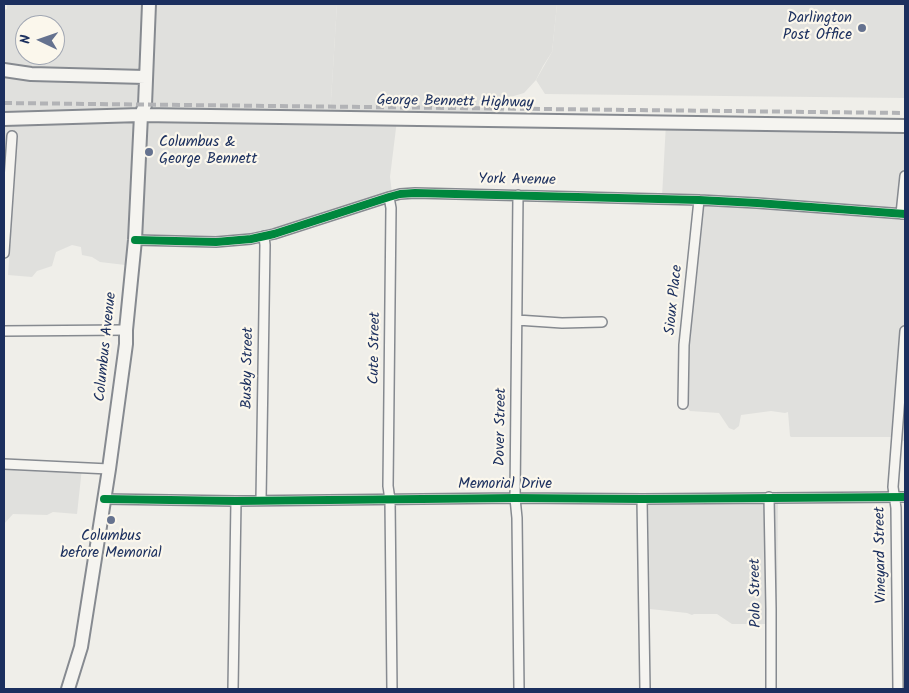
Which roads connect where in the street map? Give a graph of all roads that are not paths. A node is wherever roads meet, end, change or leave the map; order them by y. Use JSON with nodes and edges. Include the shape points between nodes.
{"nodes":[{"id":1,"x":149,"y":4,"type":"edge"},
{"id":2,"x":4,"y":70,"type":"edge"},
{"id":3,"x":146,"y":77,"type":"junction"},
{"id":4,"x":141,"y":115,"type":"junction"},
{"id":5,"x":4,"y":118,"type":"edge"},
{"id":6,"x":905,"y":126,"type":"edge"},
{"id":7,"x":12,"y":136,"type":"dead end"},
{"id":8,"x":905,"y":176,"type":"edge"},
{"id":9,"x":518,"y":195,"type":"junction"},
{"id":10,"x":389,"y":197,"type":"junction"},
{"id":11,"x":699,"y":200,"type":"junction"},
{"id":12,"x":903,"y":214,"type":"edge"},
{"id":13,"x":264,"y":236,"type":"junction"},
{"id":14,"x":135,"y":240,"type":"junction"},
{"id":15,"x":4,"y":253,"type":"edge"},
{"id":16,"x":517,"y":320,"type":"junction"},
{"id":17,"x":602,"y":322,"type":"dead end"},
{"id":18,"x":126,"y":330,"type":"junction"},
{"id":19,"x":4,"y":331,"type":"edge"},
{"id":20,"x":905,"y":331,"type":"edge"},
{"id":21,"x":683,"y":404,"type":"dead end"},
{"id":22,"x":4,"y":464,"type":"edge"},
{"id":23,"x":109,"y":469,"type":"junction"},
{"id":24,"x":769,"y":497,"type":"junction"},
{"id":25,"x":905,"y":497,"type":"edge"},
{"id":26,"x":515,"y":498,"type":"junction"},
{"id":27,"x":894,"y":498,"type":"junction"},
{"id":28,"x":104,"y":499,"type":"junction"},
{"id":29,"x":642,"y":499,"type":"junction"},
{"id":30,"x":261,"y":500,"type":"junction"},
{"id":31,"x":390,"y":500,"type":"junction"},
{"id":32,"x":236,"y":501,"type":"junction"},
{"id":33,"x":68,"y":689,"type":"edge"},
{"id":34,"x":233,"y":689,"type":"edge"},
{"id":35,"x":392,"y":689,"type":"edge"},
{"id":36,"x":519,"y":689,"type":"edge"},
{"id":37,"x":645,"y":689,"type":"edge"},
{"id":38,"x":771,"y":689,"type":"edge"},
{"id":39,"x":898,"y":689,"type":"edge"}],
"edges":[{"from":1,"to":3,"type":"main road","name":"Columbus Avenue"},
{"from":2,"to":3,"type":"main road","via":[[31,74]]},
{"from":3,"to":4,"type":"main road","name":"Columbus Avenue","via":[[145,105]]},
{"from":4,"to":5,"type":"main road","name":"George Bennett Highway"},
{"from":4,"to":6,"type":"main road","name":"George Bennett Highway"},
{"from":4,"to":14,"type":"main road","name":"Columbus Avenue"},
{"from":7,"to":15,"type":"street"},
{"from":8,"to":12,"type":"street"},
{"from":9,"to":10,"type":"street","name":"York Avenue","via":[[415,193]]},
{"from":9,"to":11,"type":"street","name":"York Avenue"},
{"from":9,"to":16,"type":"street","name":"Dover Street"},
{"from":10,"to":13,"type":"street","name":"York Avenue"},
{"from":10,"to":31,"type":"street","name":"Cute Street"},
{"from":11,"to":12,"type":"street","name":"York Avenue"},
{"from":11,"to":21,"type":"street","name":"Sioux Place","via":[[684,345]]},
{"from":13,"to":14,"type":"street","name":"York Avenue","via":[[216,242]]},
{"from":13,"to":30,"type":"street","name":"Busby Street"},
{"from":14,"to":18,"type":"main road","name":"Columbus Avenue"},
{"from":16,"to":17,"type":"street"},
{"from":16,"to":26,"type":"street","name":"Dover Street"},
{"from":18,"to":19,"type":"street"},
{"from":18,"to":23,"type":"main road","name":"Columbus Avenue"},
{"from":20,"to":27,"type":"street","name":"Vineyard Street"},
{"from":22,"to":23,"type":"street"},
{"from":23,"to":28,"type":"main road","name":"Columbus Avenue"},
{"from":24,"to":27,"type":"street","name":"Memorial Drive"},
{"from":24,"to":29,"type":"street","name":"Memorial Drive"},
{"from":24,"to":38,"type":"street","name":"Polo Street"},
{"from":25,"to":27,"type":"street","name":"Memorial Drive"},
{"from":26,"to":29,"type":"street","name":"Memorial Drive"},
{"from":26,"to":31,"type":"street","name":"Memorial Drive"},
{"from":26,"to":36,"type":"street","name":"Dover Street"},
{"from":27,"to":39,"type":"street","name":"Vineyard Street"},
{"from":28,"to":32,"type":"street","name":"Memorial Drive"},
{"from":28,"to":33,"type":"main road","name":"Columbus Avenue","via":[[81,647]]},
{"from":29,"to":37,"type":"street"},
{"from":30,"to":31,"type":"street","name":"Memorial Drive"},
{"from":30,"to":32,"type":"street","name":"Memorial Drive"},
{"from":31,"to":35,"type":"street","name":"Cute Street"},
{"from":32,"to":34,"type":"street"}]}
